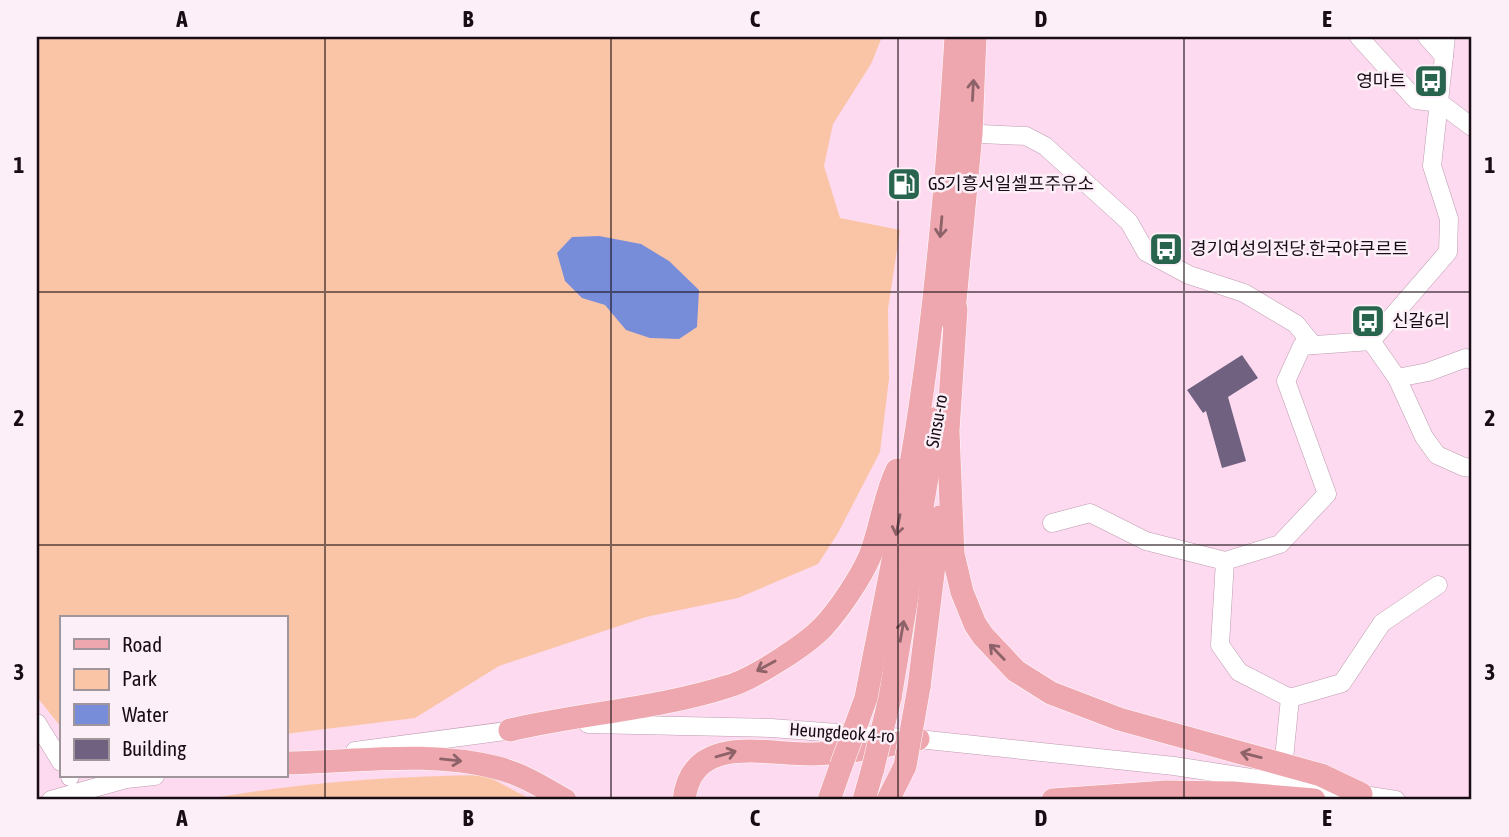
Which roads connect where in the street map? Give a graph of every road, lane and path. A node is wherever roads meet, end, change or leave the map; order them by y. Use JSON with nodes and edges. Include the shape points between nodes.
{"nodes":[{"id":1,"x":956,"y":37,"type":"edge"},
{"id":2,"x":975,"y":37,"type":"edge"},
{"id":3,"x":1359,"y":37,"type":"edge"},
{"id":4,"x":1427,"y":37,"type":"edge"},
{"id":5,"x":1446,"y":37,"type":"edge"},
{"id":6,"x":1444,"y":56,"type":"junction"},
{"id":7,"x":1440,"y":103,"type":"junction"},
{"id":8,"x":1472,"y":127,"type":"edge"},
{"id":9,"x":960,"y":133,"type":"junction"},
{"id":10,"x":956,"y":309,"type":"junction"},
{"id":11,"x":1371,"y":341,"type":"junction"},
{"id":12,"x":1313,"y":345,"type":"junction"},
{"id":13,"x":1472,"y":360,"type":"edge"},
{"id":14,"x":1397,"y":378,"type":"junction"},
{"id":15,"x":916,"y":429,"type":"junction"},
{"id":16,"x":948,"y":431,"type":"junction"},
{"id":17,"x":1472,"y":468,"type":"edge"},
{"id":18,"x":1052,"y":523,"type":"dead end"},
{"id":19,"x":1225,"y":561,"type":"junction"},
{"id":20,"x":1438,"y":584,"type":"dead end"},
{"id":21,"x":1290,"y":698,"type":"junction"},
{"id":22,"x":37,"y":723,"type":"edge"},
{"id":23,"x":509,"y":730,"type":"junction"},
{"id":24,"x":918,"y":738,"type":"junction"},
{"id":25,"x":1284,"y":759,"type":"dead end"},
{"id":26,"x":60,"y":760,"type":"edge"},
{"id":27,"x":287,"y":761,"type":"edge"},
{"id":28,"x":287,"y":761,"type":"edge"},
{"id":29,"x":856,"y":766,"type":"junction"},
{"id":30,"x":136,"y":778,"type":"edge"},
{"id":31,"x":1361,"y":794,"type":"junction"},
{"id":32,"x":51,"y":800,"type":"edge"},
{"id":33,"x":565,"y":800,"type":"edge"},
{"id":34,"x":684,"y":800,"type":"edge"},
{"id":35,"x":829,"y":800,"type":"edge"},
{"id":36,"x":843,"y":800,"type":"edge"},
{"id":37,"x":864,"y":800,"type":"edge"},
{"id":38,"x":888,"y":800,"type":"edge"},
{"id":39,"x":1053,"y":800,"type":"edge"},
{"id":40,"x":1315,"y":800,"type":"edge"},
{"id":41,"x":1396,"y":800,"type":"edge"}],
"edges":[{"from":1,"to":9,"type":"main road","name":"Sinsu-ro"},
{"from":9,"to":2,"type":"main road","name":"Sinsu-ro","one_way":true},
{"from":3,"to":7,"type":"street","via":[[1416,100]]},
{"from":4,"to":6,"type":"street"},
{"from":5,"to":6,"type":"street"},
{"from":6,"to":7,"type":"street"},
{"from":7,"to":8,"type":"street"},
{"from":7,"to":11,"type":"street","via":[[1432,166],[1450,219],[1448,252]]},
{"from":9,"to":10,"type":"main road","name":"Sinsu-ro"},
{"from":9,"to":12,"type":"street","via":[[1026,136],[1045,146],[1129,222],[1146,252],[1189,275],[1244,293],[1296,324]]},
{"from":9,"to":15,"type":"main road","name":"Sinsu-ro","one_way":true},
{"from":10,"to":16,"type":"main road"},
{"from":29,"to":10,"type":"main road","name":"Sinsu-ro","one_way":true,"bridge":true,"via":[[890,698]]},
{"from":11,"to":12,"type":"street"},
{"from":11,"to":14,"type":"street"},
{"from":12,"to":19,"type":"street","via":[[1302,346],[1286,381],[1327,494],[1279,544]]},
{"from":13,"to":14,"type":"street"},
{"from":14,"to":17,"type":"street","via":[[1424,437],[1437,454]]},
{"from":15,"to":23,"type":"main road","one_way":true,"via":[[894,477],[870,557],[823,628],[731,686]]},
{"from":15,"to":29,"type":"main road","name":"Sinsu-ro","one_way":true,"bridge":true},
{"from":31,"to":16,"type":"main road","one_way":true,"via":[[1321,775],[1119,719],[1051,693],[1016,671],[975,624],[956,572]]},
{"from":16,"to":38,"type":"main road","bridge":true,"via":[[919,688],[905,766]]},
{"from":18,"to":19,"type":"street","via":[[1090,513],[1146,541]]},
{"from":19,"to":21,"type":"street","via":[[1220,645],[1240,672]]},
{"from":20,"to":21,"type":"street","via":[[1382,623],[1342,683]]},
{"from":21,"to":25,"type":"street"},
{"from":22,"to":26,"type":"street"},
{"from":23,"to":24,"type":"street","name":"Heungdeok 4-ro","via":[[598,723]]},
{"from":23,"to":27,"type":"street","name":"Heungdeok 4-ro"},
{"from":24,"to":31,"type":"street","name":"Heungdeok 4-ro","via":[[1174,766]]},
{"from":34,"to":24,"type":"main road","one_way":true,"via":[[692,775],[721,754],[874,750]]},
{"from":28,"to":33,"type":"main road","one_way":true,"via":[[432,757],[465,761],[500,768]]},
{"from":29,"to":35,"type":"main road"},
{"from":29,"to":36,"type":"main road","name":"Sinsu-ro"},
{"from":29,"to":37,"type":"main road","name":"Sinsu-ro"},
{"from":30,"to":32,"type":"street"},
{"from":31,"to":40,"type":"main road"},
{"from":31,"to":41,"type":"street","name":"Heungdeok 4-ro"},
{"from":39,"to":40,"type":"main road","via":[[1166,792]]}]}
